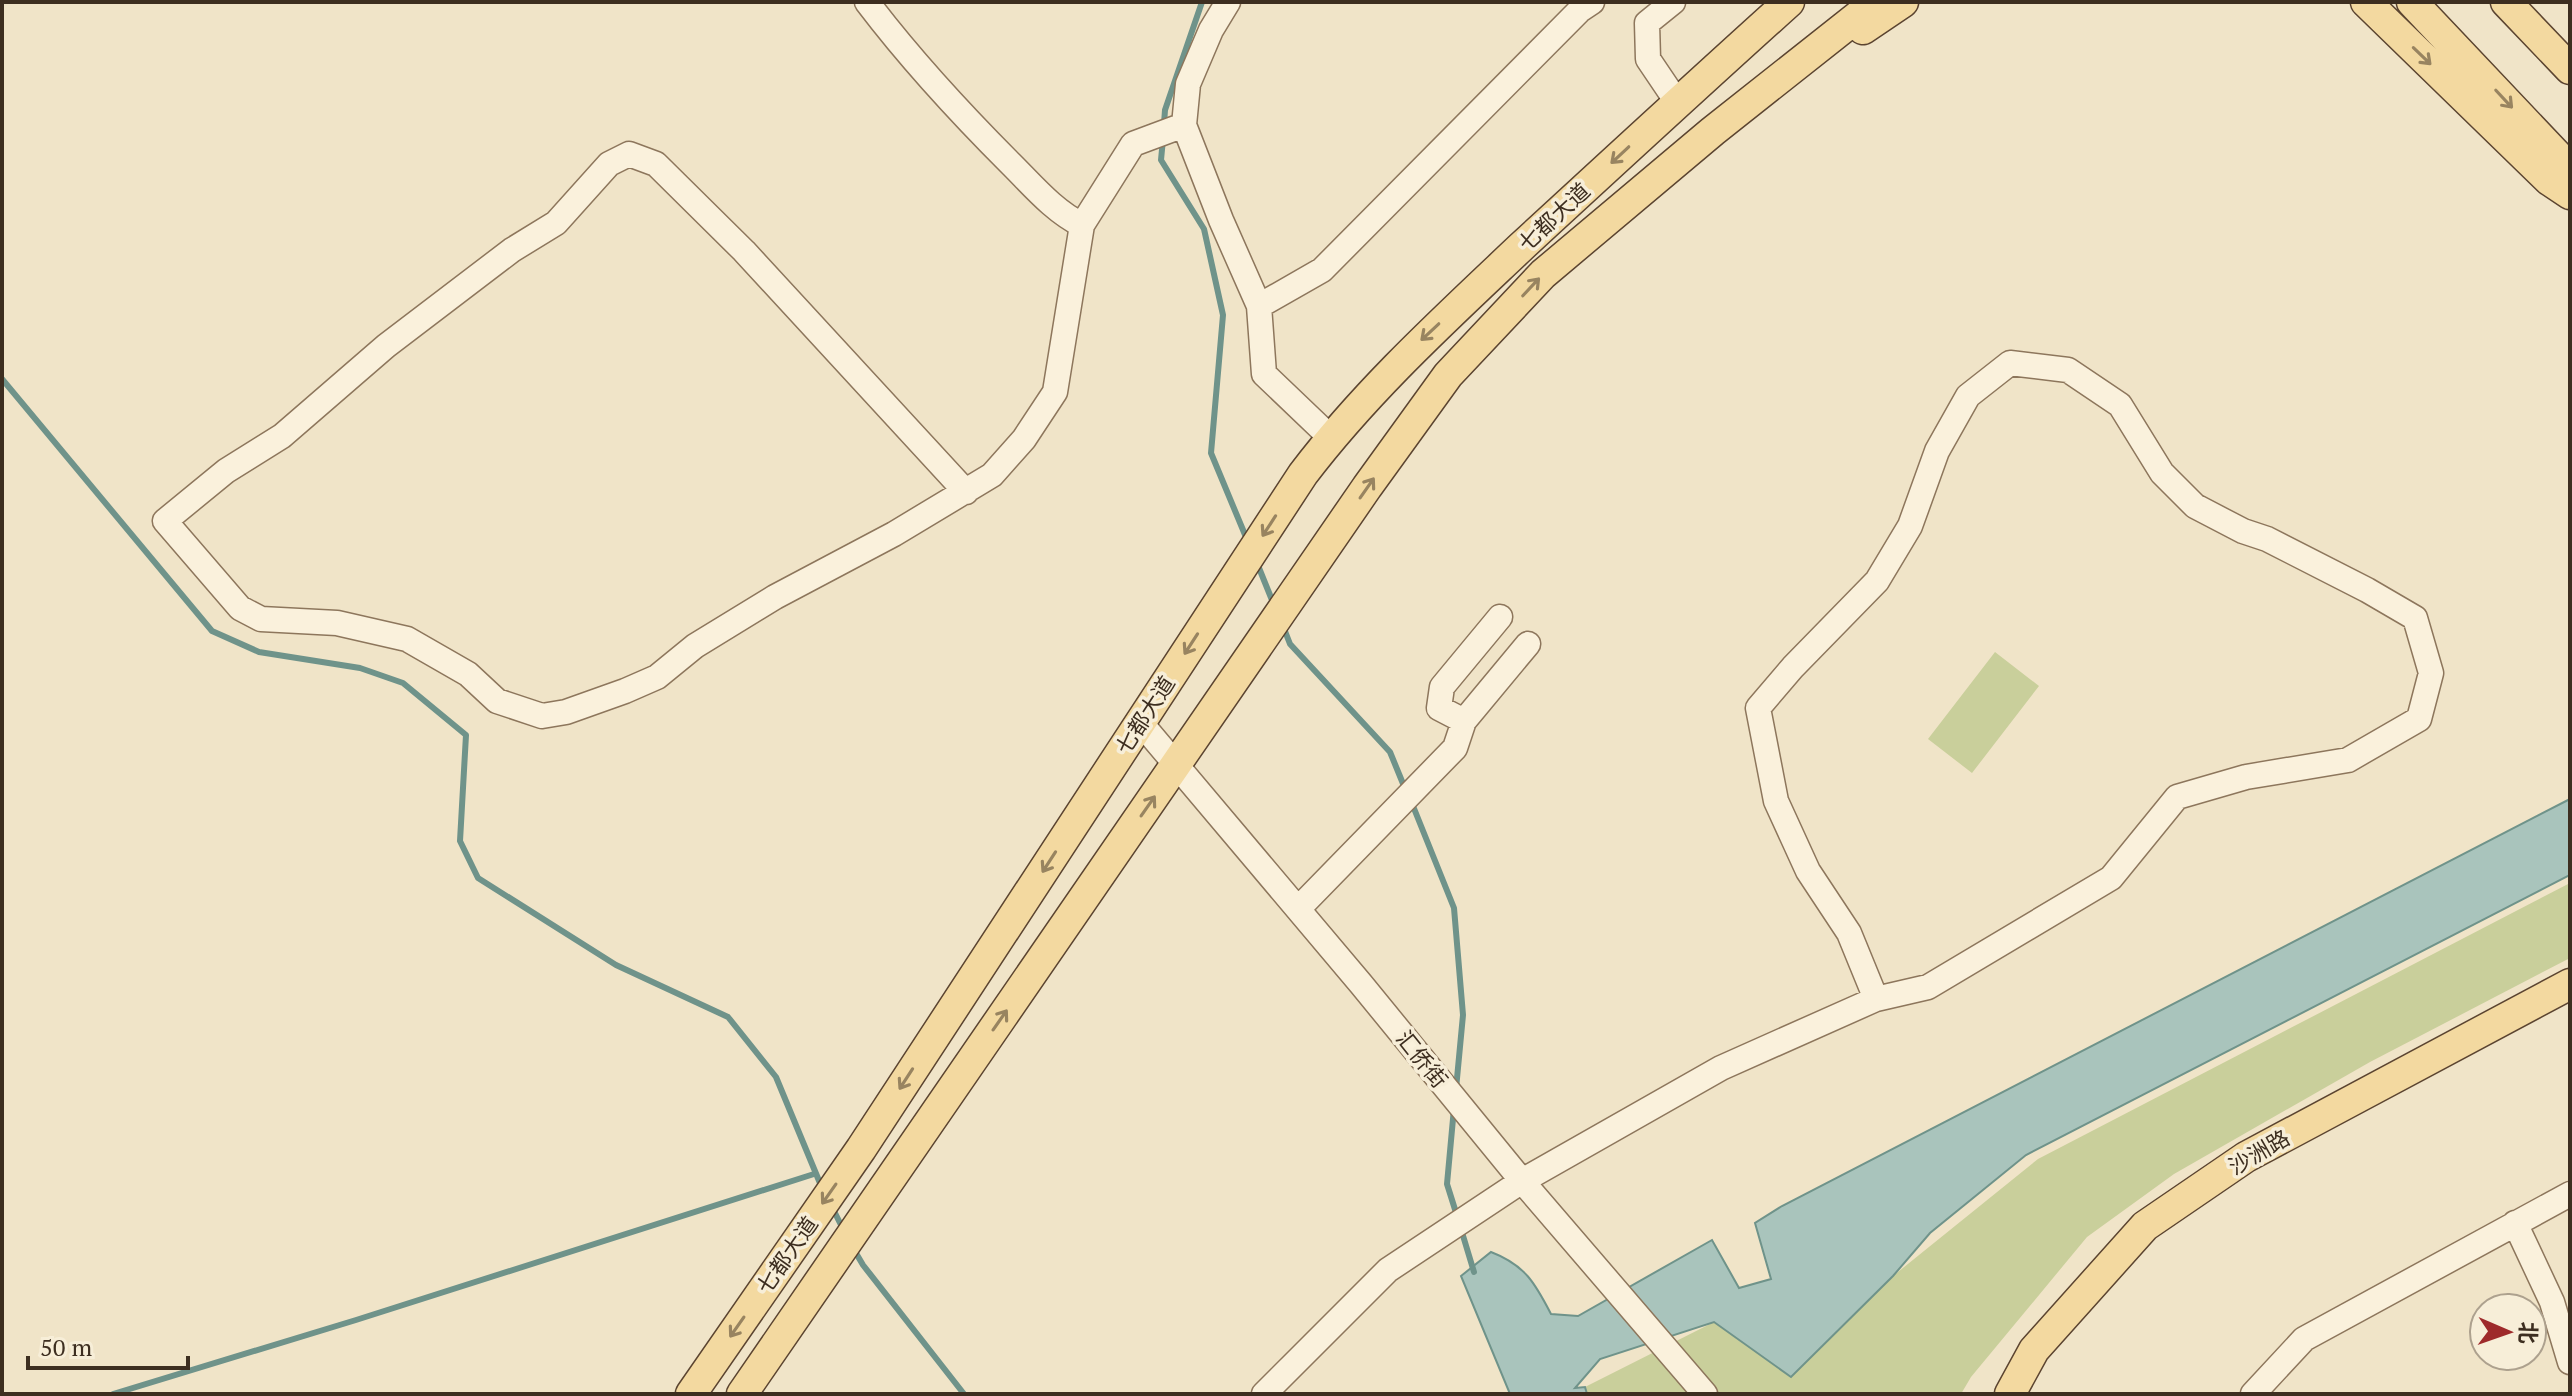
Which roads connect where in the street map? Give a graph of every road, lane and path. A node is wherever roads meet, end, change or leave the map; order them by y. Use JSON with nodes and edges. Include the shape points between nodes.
{"nodes":[{"id":1,"x":867,"y":2,"type":"edge"},
{"id":2,"x":1228,"y":2,"type":"edge"},
{"id":3,"x":1592,"y":2,"type":"edge"},
{"id":4,"x":1673,"y":2,"type":"edge"},
{"id":5,"x":1789,"y":2,"type":"edge"},
{"id":6,"x":1807,"y":2,"type":"edge"},
{"id":7,"x":1876,"y":2,"type":"edge"},
{"id":8,"x":1903,"y":2,"type":"edge"},
{"id":9,"x":2366,"y":2,"type":"edge"},
{"id":10,"x":2412,"y":2,"type":"edge"},
{"id":11,"x":2506,"y":2,"type":"edge"},
{"id":12,"x":2570,"y":69,"type":"edge"},
{"id":13,"x":1677,"y":102,"type":"junction"},
{"id":14,"x":1178,"y":127,"type":"junction"},
{"id":15,"x":1713,"y":131,"type":"junction"},
{"id":16,"x":2570,"y":169,"type":"edge"},
{"id":17,"x":2570,"y":194,"type":"edge"},
{"id":18,"x":1082,"y":225,"type":"junction"},
{"id":19,"x":1259,"y":306,"type":"junction"},
{"id":20,"x":1331,"y":438,"type":"junction"},
{"id":21,"x":966,"y":492,"type":"junction"},
{"id":22,"x":1500,"y":617,"type":"dead end"},
{"id":23,"x":1528,"y":644,"type":"dead end"},
{"id":24,"x":1464,"y":721,"type":"junction"},
{"id":25,"x":1140,"y":722,"type":"junction"},
{"id":26,"x":1177,"y":764,"type":"junction"},
{"id":27,"x":1298,"y":909,"type":"junction"},
{"id":28,"x":2570,"y":984,"type":"edge"},
{"id":29,"x":1876,"y":999,"type":"junction"},
{"id":30,"x":1522,"y":1181,"type":"junction"},
{"id":31,"x":2570,"y":1194,"type":"edge"},
{"id":32,"x":2515,"y":1223,"type":"junction"},
{"id":33,"x":2570,"y":1362,"type":"edge"},
{"id":34,"x":691,"y":1394,"type":"edge"},
{"id":35,"x":742,"y":1394,"type":"edge"},
{"id":36,"x":1264,"y":1394,"type":"edge"},
{"id":37,"x":1705,"y":1394,"type":"edge"},
{"id":38,"x":2010,"y":1394,"type":"edge"},
{"id":39,"x":2253,"y":1394,"type":"edge"}],
"edges":[{"from":1,"to":18,"type":"street","via":[[969,122],[1062,215]]},
{"from":2,"to":14,"type":"street","via":[[1188,84]]},
{"from":3,"to":19,"type":"street","via":[[1322,270]]},
{"from":4,"to":13,"type":"street","via":[[1647,23],[1648,59]]},
{"from":5,"to":13,"type":"main road"},
{"from":6,"to":13,"type":"main road"},
{"from":7,"to":15,"type":"main road"},
{"from":8,"to":15,"type":"main road"},
{"from":9,"to":17,"type":"main road","one_way":true,"via":[[2549,180]]},
{"from":10,"to":16,"type":"main road","one_way":true},
{"from":11,"to":12,"type":"main road"},
{"from":13,"to":20,"type":"main road","name":"七都大道","one_way":true,"via":[[1419,343]]},
{"from":14,"to":18,"type":"street","via":[[1133,144]]},
{"from":14,"to":19,"type":"street"},
{"from":26,"to":15,"type":"main road","name":"七都大道","one_way":true,"via":[[1448,375],[1543,274]]},
{"from":18,"to":21,"type":"street","via":[[1055,392],[992,475]]},
{"from":19,"to":20,"type":"street","via":[[1264,374]]},
{"from":20,"to":25,"type":"main road","name":"七都大道","one_way":true},
{"from":21,"to":21,"type":"street","via":[[775,597],[695,646],[657,677],[542,716],[497,701],[468,674],[407,639],[337,623],[261,619],[240,608],[165,521],[226,471],[282,436],[486,269],[556,223],[609,164],[629,154],[656,164],[744,251]]},
{"from":22,"to":24,"type":"street","via":[[1442,687],[1439,708]]},
{"from":23,"to":24,"type":"street"},
{"from":24,"to":27,"type":"street","via":[[1455,748]]},
{"from":25,"to":26,"type":"street","name":"汇侨街"},
{"from":25,"to":34,"type":"main road","name":"七都大道","one_way":true,"via":[[861,1149]]},
{"from":26,"to":27,"type":"street","name":"汇侨街"},
{"from":35,"to":26,"type":"main road","name":"七都大道","one_way":true},
{"from":27,"to":30,"type":"street","name":"汇侨街"},
{"from":28,"to":38,"type":"main road","name":"沙洲路","via":[[2246,1157],[2145,1226],[2034,1350]]},
{"from":29,"to":29,"type":"street","via":[[1928,987],[2111,878],[2177,797],[2246,777],[2348,760],[2419,719],[2431,673],[2415,618],[2195,506],[2162,473],[2120,405],[2068,370],[2010,363],[1968,396],[1937,451],[1910,526],[1877,581],[1758,708],[1776,801],[1808,871],[1849,933]]},
{"from":29,"to":30,"type":"street","via":[[1721,1068]]},
{"from":30,"to":36,"type":"street","via":[[1388,1270]]},
{"from":30,"to":37,"type":"street","name":"汇侨街"},
{"from":31,"to":32,"type":"street"},
{"from":32,"to":33,"type":"street","via":[[2552,1302]]},
{"from":32,"to":39,"type":"street","via":[[2304,1339]]}]}
